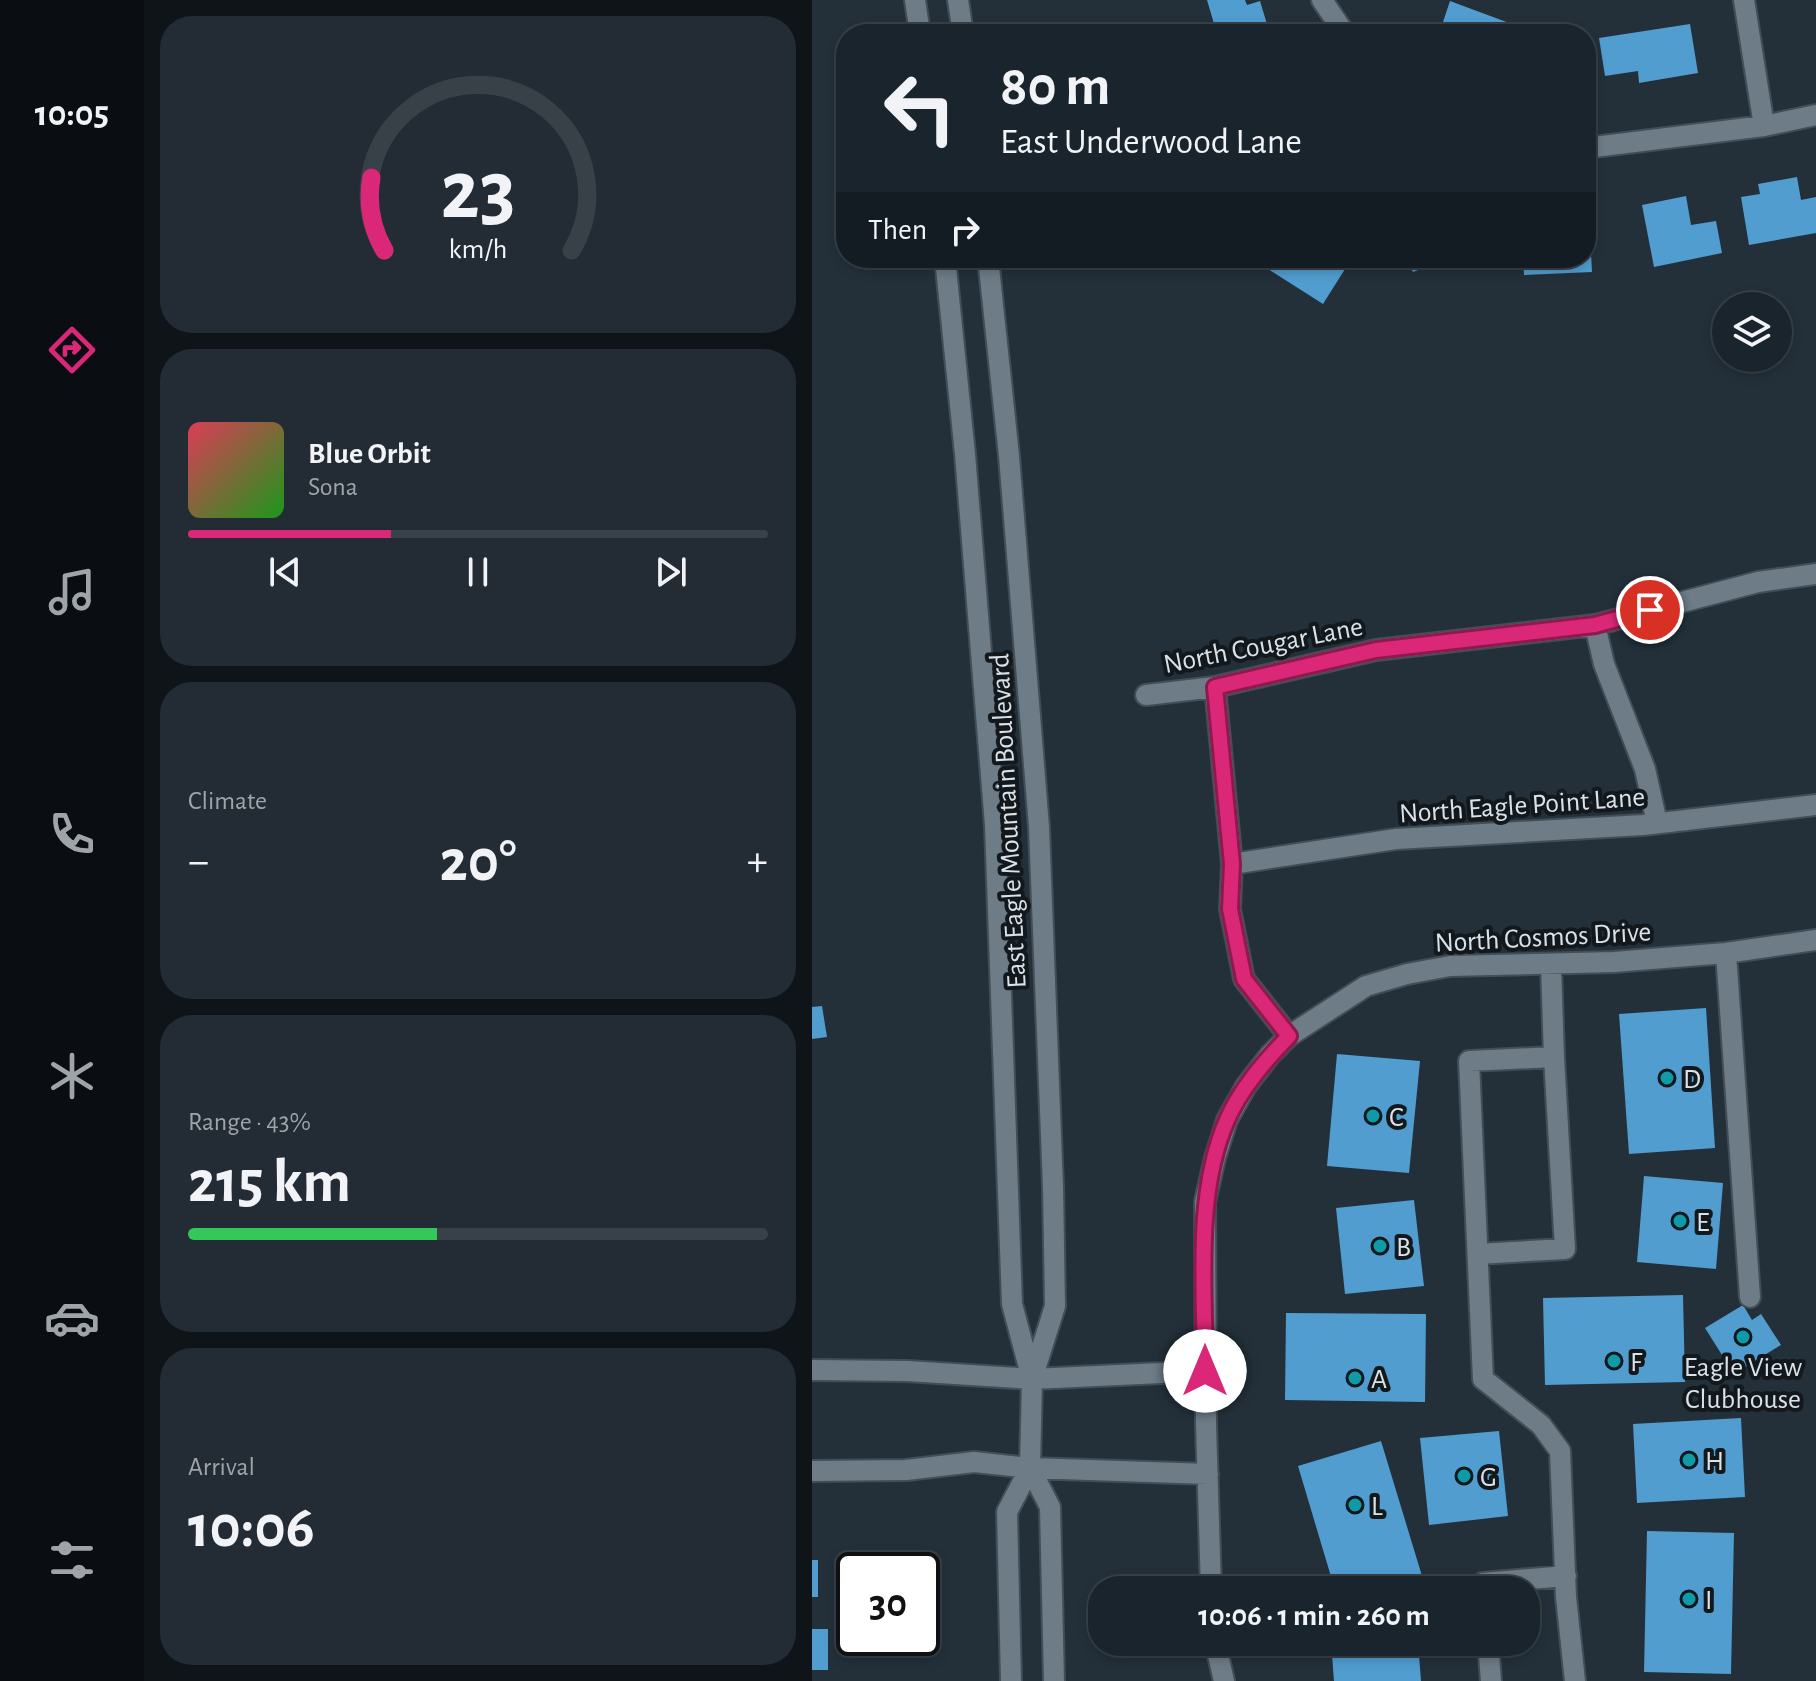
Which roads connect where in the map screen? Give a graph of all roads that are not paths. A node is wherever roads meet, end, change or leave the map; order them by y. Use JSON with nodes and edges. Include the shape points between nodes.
{"nodes":[{"id":1,"x":915,"y":0,"type":"edge"},
{"id":2,"x":958,"y":0,"type":"edge"},
{"id":3,"x":1322,"y":0,"type":"edge"},
{"id":4,"x":1744,"y":0,"type":"edge"},
{"id":5,"x":919,"y":24,"type":"edge"},
{"id":6,"x":962,"y":24,"type":"edge"},
{"id":7,"x":1338,"y":24,"type":"edge"},
{"id":8,"x":1816,"y":115,"type":"edge"},
{"id":9,"x":1764,"y":126,"type":"junction"},
{"id":10,"x":1596,"y":147,"type":"edge"},
{"id":11,"x":946,"y":268,"type":"edge"},
{"id":12,"x":989,"y":268,"type":"edge"},
{"id":13,"x":1816,"y":574,"type":"edge"},
{"id":14,"x":1595,"y":625,"type":"junction"},
{"id":15,"x":1215,"y":687,"type":"junction"},
{"id":16,"x":1146,"y":695,"type":"dead end"},
{"id":17,"x":1816,"y":805,"type":"edge"},
{"id":18,"x":1657,"y":823,"type":"junction"},
{"id":19,"x":1232,"y":864,"type":"junction"},
{"id":20,"x":1816,"y":940,"type":"edge"},
{"id":21,"x":1726,"y":953,"type":"junction"},
{"id":22,"x":1551,"y":965,"type":"junction"},
{"id":23,"x":1289,"y":1036,"type":"junction"},
{"id":24,"x":1554,"y":1057,"type":"junction"},
{"id":25,"x":1478,"y":1254,"type":"junction"},
{"id":26,"x":1750,"y":1297,"type":"dead end"},
{"id":27,"x":812,"y":1370,"type":"edge"},
{"id":28,"x":1205,"y":1371,"type":"junction"},
{"id":29,"x":1032,"y":1379,"type":"junction"},
{"id":30,"x":1030,"y":1468,"type":"junction"},
{"id":31,"x":812,"y":1471,"type":"edge"},
{"id":32,"x":1208,"y":1474,"type":"junction"},
{"id":33,"x":1211,"y":1576,"type":"edge"},
{"id":34,"x":1566,"y":1576,"type":"junction"},
{"id":35,"x":1540,"y":1578,"type":"edge"},
{"id":36,"x":1218,"y":1656,"type":"edge"},
{"id":37,"x":1489,"y":1656,"type":"edge"},
{"id":38,"x":1011,"y":1681,"type":"edge"},
{"id":39,"x":1054,"y":1681,"type":"edge"},
{"id":40,"x":1224,"y":1681,"type":"edge"},
{"id":41,"x":1491,"y":1681,"type":"edge"},
{"id":42,"x":1575,"y":1681,"type":"edge"}],
"edges":[{"from":1,"to":5,"type":"street"},
{"from":2,"to":6,"type":"street"},
{"from":3,"to":7,"type":"street"},
{"from":4,"to":9,"type":"street"},
{"from":8,"to":9,"type":"street"},
{"from":9,"to":10,"type":"street"},
{"from":11,"to":29,"type":"street","name":"East Eagle Mountain Boulevard","via":[[995,825],[1012,1304]]},
{"from":12,"to":29,"type":"street","name":"East Eagle Mountain Boulevard","via":[[1039,827],[1051,1124],[1055,1306]]},
{"from":13,"to":14,"type":"street","name":"North Cougar Lane","via":[[1758,582]]},
{"from":14,"to":15,"type":"street","name":"North Cougar Lane","via":[[1376,650]]},
{"from":14,"to":18,"type":"street","via":[[1604,664],[1645,769]]},
{"from":15,"to":16,"type":"street","name":"North Cougar Lane"},
{"from":15,"to":19,"type":"street"},
{"from":17,"to":18,"type":"street","name":"North Eagle Point Lane"},
{"from":18,"to":19,"type":"street","name":"North Eagle Point Lane","via":[[1396,839]]},
{"from":19,"to":23,"type":"street","via":[[1230,909],[1244,979]]},
{"from":20,"to":21,"type":"street","name":"North Cosmos Drive"},
{"from":21,"to":22,"type":"street","name":"North Cosmos Drive"},
{"from":21,"to":26,"type":"street"},
{"from":22,"to":23,"type":"street","name":"North Cosmos Drive","via":[[1450,966],[1407,974],[1366,986]]},
{"from":22,"to":24,"type":"street"},
{"from":23,"to":28,"type":"street","name":"North Cosmos Drive","via":[[1246,1086],[1227,1120],[1215,1158],[1205,1202]]},
{"from":24,"to":25,"type":"street","via":[[1469,1061]]},
{"from":24,"to":25,"type":"street","via":[[1565,1249]]},
{"from":25,"to":34,"type":"street","via":[[1483,1379],[1541,1425],[1560,1451]]},
{"from":27,"to":29,"type":"street"},
{"from":28,"to":29,"type":"street"},
{"from":28,"to":32,"type":"street","name":"North Cosmos Drive"},
{"from":29,"to":30,"type":"street","name":"East Eagle Mountain Boulevard"},
{"from":30,"to":31,"type":"street","via":[[974,1462],[906,1470]]},
{"from":30,"to":32,"type":"street"},
{"from":30,"to":38,"type":"street","name":"East Eagle Mountain Boulevard","via":[[1007,1512]]},
{"from":30,"to":39,"type":"street","name":"East Eagle Mountain Boulevard","via":[[1050,1507]]},
{"from":32,"to":33,"type":"street","name":"North Cosmos Drive"},
{"from":34,"to":35,"type":"street"},
{"from":34,"to":42,"type":"street"},
{"from":36,"to":40,"type":"street"},
{"from":37,"to":41,"type":"street"}]}
